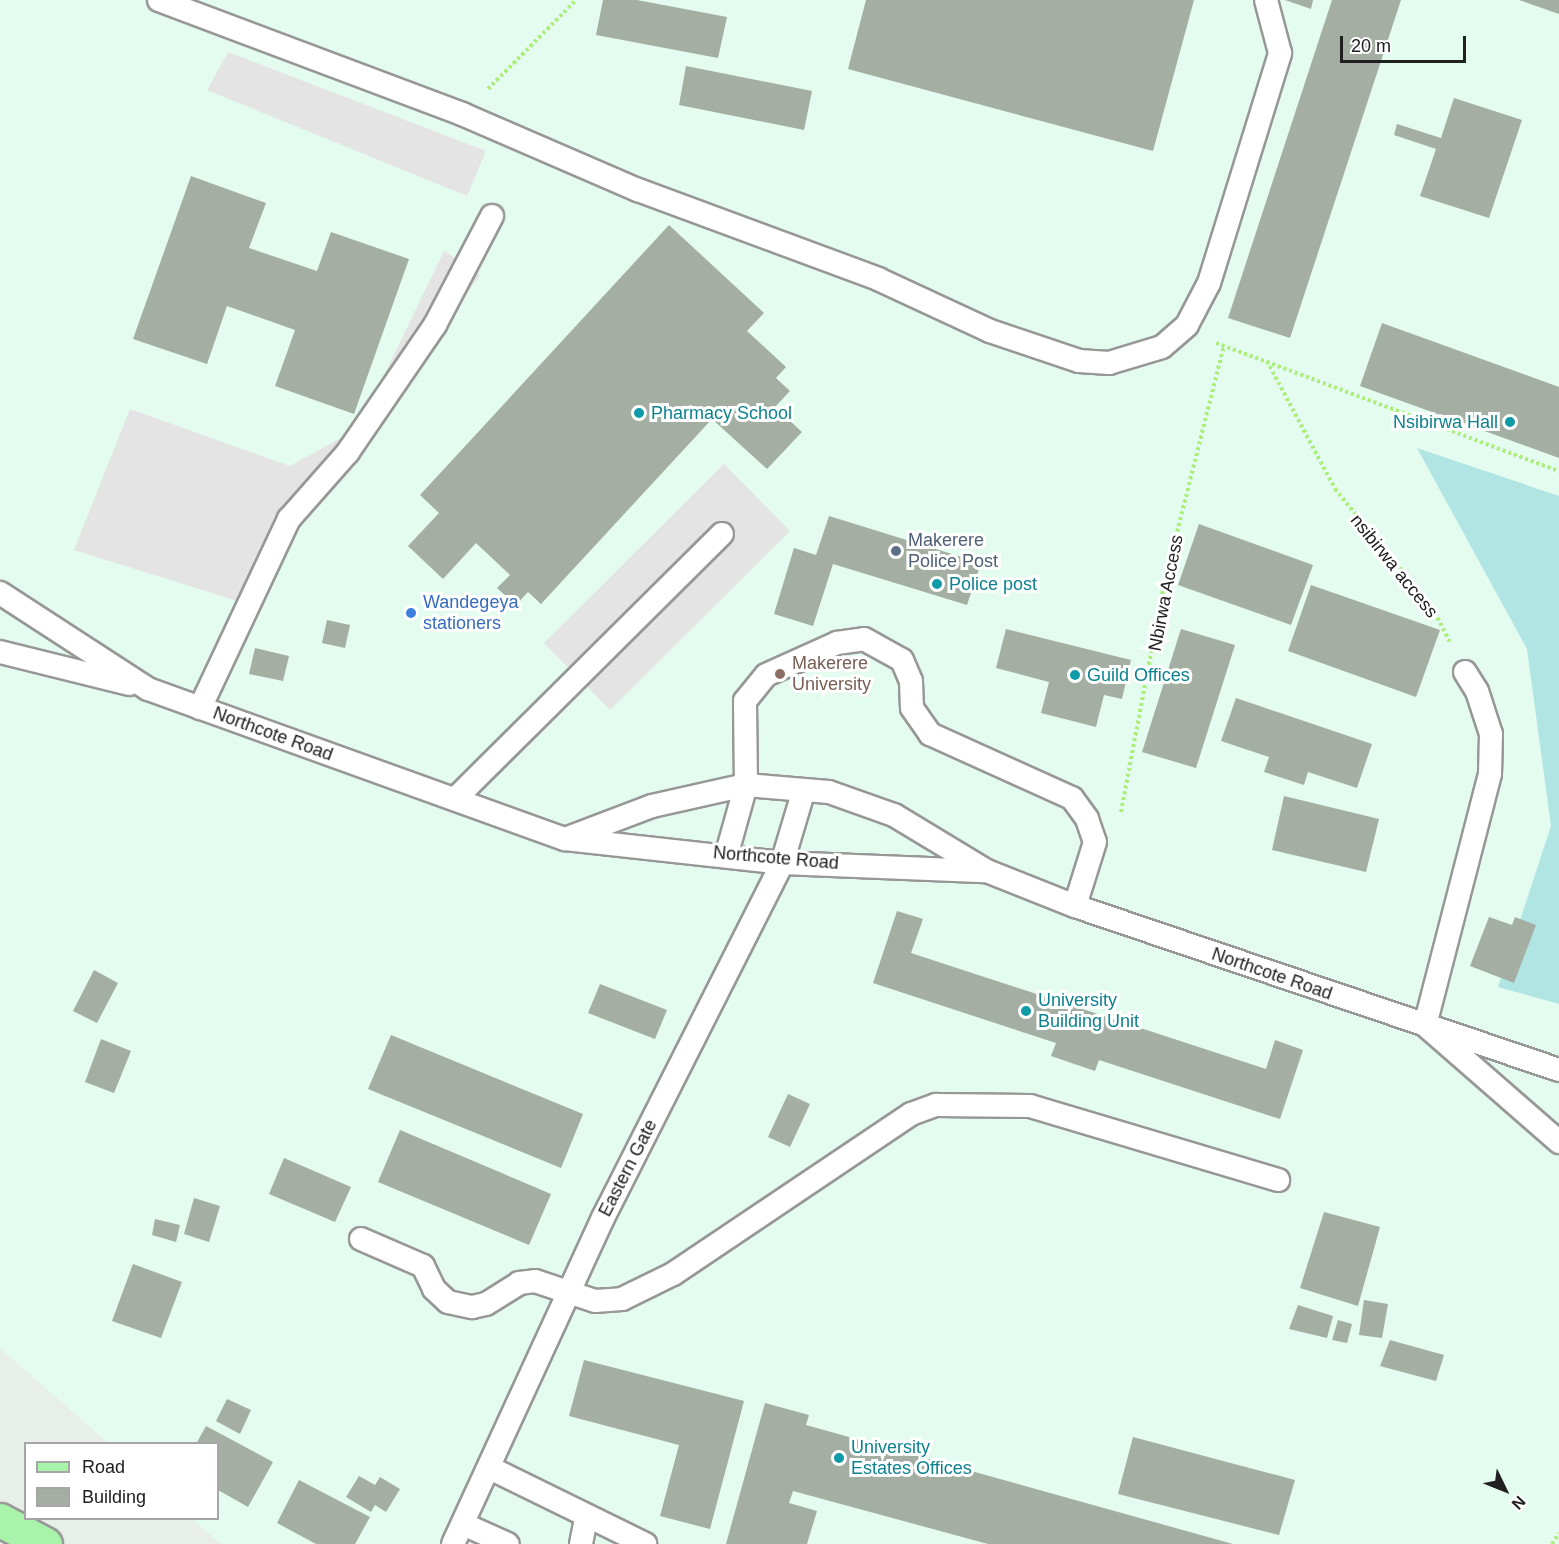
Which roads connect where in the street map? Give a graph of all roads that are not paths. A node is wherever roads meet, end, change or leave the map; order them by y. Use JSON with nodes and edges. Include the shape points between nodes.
{"nodes":[{"id":1,"x":159,"y":0,"type":"edge"},
{"id":2,"x":1266,"y":0,"type":"edge"},
{"id":3,"x":492,"y":216,"type":"dead end"},
{"id":4,"x":722,"y":534,"type":"dead end"},
{"id":5,"x":0,"y":593,"type":"edge"},
{"id":6,"x":0,"y":652,"type":"edge"},
{"id":7,"x":1465,"y":672,"type":"road end"},
{"id":8,"x":148,"y":689,"type":"junction"},
{"id":9,"x":200,"y":708,"type":"junction"},
{"id":10,"x":746,"y":785,"type":"junction"},
{"id":11,"x":803,"y":793,"type":"junction"},
{"id":12,"x":455,"y":799,"type":"junction"},
{"id":13,"x":565,"y":839,"type":"junction"},
{"id":14,"x":727,"y":853,"type":"junction"},
{"id":15,"x":783,"y":862,"type":"junction"},
{"id":16,"x":987,"y":871,"type":"junction"},
{"id":17,"x":1075,"y":906,"type":"junction"},
{"id":18,"x":1425,"y":1025,"type":"junction"},
{"id":19,"x":1559,"y":1070,"type":"edge"},
{"id":20,"x":1559,"y":1142,"type":"edge"},
{"id":21,"x":1278,"y":1180,"type":"dead end"},
{"id":22,"x":361,"y":1239,"type":"dead end"},
{"id":23,"x":569,"y":1295,"type":"junction"},
{"id":24,"x":490,"y":1468,"type":"junction"},
{"id":25,"x":586,"y":1518,"type":"junction"},
{"id":26,"x":0,"y":1520,"type":"edge"},
{"id":27,"x":458,"y":1534,"type":"edge"},
{"id":28,"x":45,"y":1544,"type":"edge"},
{"id":29,"x":508,"y":1544,"type":"edge"},
{"id":30,"x":581,"y":1544,"type":"edge"},
{"id":31,"x":645,"y":1544,"type":"edge"}],
"edges":[{"from":1,"to":2,"type":"lane","via":[[462,114],[638,190],[878,279],[1048,351],[1109,363],[1162,347],[1187,325],[1209,283],[1280,53]]},
{"from":3,"to":9,"type":"lane","via":[[435,325],[348,452],[289,519]]},
{"from":4,"to":12,"type":"lane"},
{"from":5,"to":8,"type":"lane","name":"Northcote Road"},
{"from":6,"to":8,"type":"lane"},
{"from":7,"to":18,"type":"lane","via":[[1477,691],[1491,734],[1490,774]]},
{"from":8,"to":9,"type":"lane","name":"Northcote Road"},
{"from":9,"to":12,"type":"lane","name":"Northcote Road"},
{"from":10,"to":11,"type":"lane","name":"Northcote Road"},
{"from":10,"to":13,"type":"lane","name":"Northcote Road","via":[[652,806]]},
{"from":10,"to":14,"type":"lane"},
{"from":10,"to":17,"type":"lane","via":[[745,701],[754,687],[803,656],[837,643],[864,639],[902,660],[911,681],[912,708],[930,735],[1072,798],[1087,819],[1095,842]]},
{"from":11,"to":15,"type":"lane","name":"Eastern Gate"},
{"from":11,"to":16,"type":"lane","name":"Northcote Road","via":[[829,792],[894,815]]},
{"from":12,"to":13,"type":"lane","name":"Northcote Road"},
{"from":13,"to":14,"type":"lane","name":"Northcote Road"},
{"from":14,"to":15,"type":"lane","name":"Northcote Road"},
{"from":15,"to":16,"type":"lane","name":"Northcote Road"},
{"from":15,"to":23,"type":"lane","name":"Eastern Gate","via":[[603,1218]]},
{"from":16,"to":17,"type":"lane","name":"Northcote Road"},
{"from":17,"to":18,"type":"lane","name":"Northcote Road"},
{"from":18,"to":19,"type":"lane","name":"Northcote Road"},
{"from":18,"to":20,"type":"lane"},
{"from":21,"to":23,"type":"lane","via":[[1030,1106],[936,1104],[911,1114],[673,1274],[622,1299],[595,1301]]},
{"from":22,"to":23,"type":"lane","via":[[423,1266],[434,1289],[448,1302],[472,1307],[486,1304],[519,1283],[535,1281]]},
{"from":23,"to":24,"type":"lane","name":"Eastern Gate"},
{"from":24,"to":25,"type":"lane"},
{"from":24,"to":27,"type":"lane","name":"Eastern Gate"},
{"from":25,"to":30,"type":"lane"},
{"from":25,"to":31,"type":"lane"},
{"from":26,"to":28,"type":"main road"},
{"from":27,"to":29,"type":"lane"}]}
